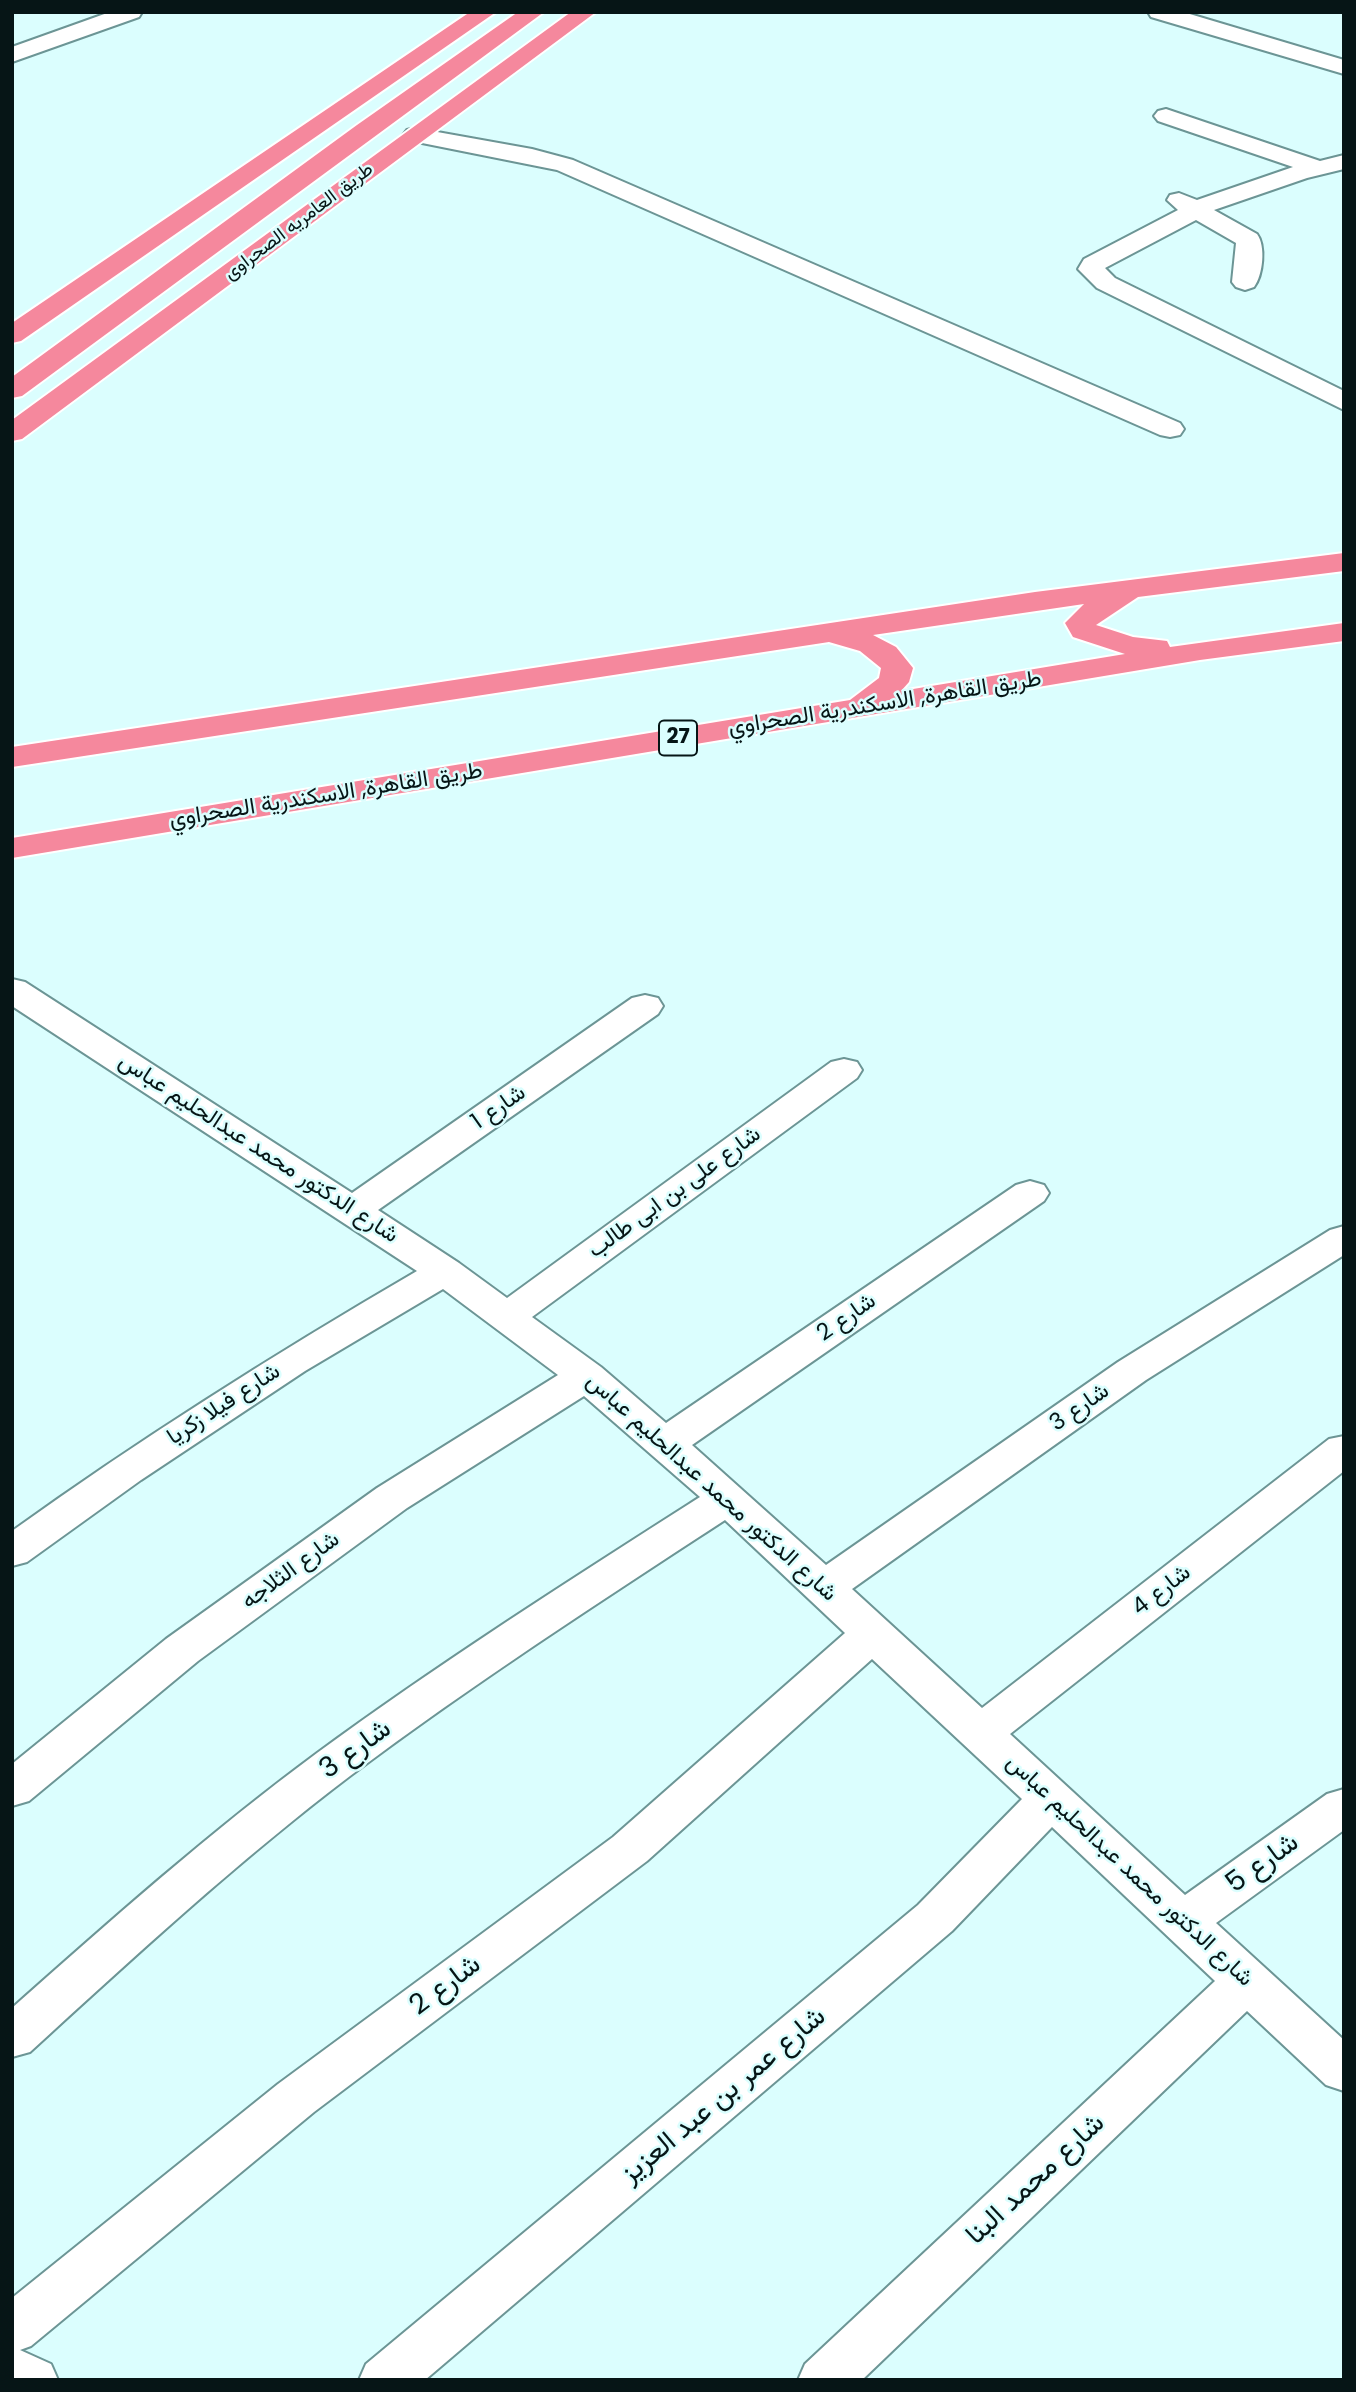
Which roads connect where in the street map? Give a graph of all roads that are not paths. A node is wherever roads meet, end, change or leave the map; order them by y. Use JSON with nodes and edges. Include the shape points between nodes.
{"nodes":[{"id":1,"x":131,"y":12,"type":"edge"},
{"id":2,"x":485,"y":12,"type":"edge"},
{"id":3,"x":533,"y":12,"type":"edge"},
{"id":4,"x":585,"y":12,"type":"edge"},
{"id":5,"x":1159,"y":12,"type":"edge"},
{"id":6,"x":12,"y":55,"type":"edge"},
{"id":7,"x":1344,"y":67,"type":"edge"},
{"id":8,"x":1166,"y":116,"type":"dead end"},
{"id":9,"x":415,"y":135,"type":"junction"},
{"id":10,"x":1344,"y":162,"type":"edge"},
{"id":11,"x":1318,"y":168,"type":"junction"},
{"id":12,"x":1168,"y":194,"type":"dead end"},
{"id":13,"x":1195,"y":209,"type":"junction"},
{"id":14,"x":1245,"y":282,"type":"dead end"},
{"id":15,"x":16,"y":330,"type":"edge"},
{"id":16,"x":12,"y":390,"type":"edge"},
{"id":17,"x":1344,"y":402,"type":"edge"},
{"id":18,"x":1170,"y":429,"type":"dead end"},
{"id":19,"x":12,"y":433,"type":"edge"},
{"id":20,"x":1344,"y":562,"type":"edge"},
{"id":21,"x":1135,"y":589,"type":"junction"},
{"id":22,"x":829,"y":632,"type":"junction"},
{"id":23,"x":1344,"y":632,"type":"edge"},
{"id":24,"x":1200,"y":651,"type":"junction"},
{"id":25,"x":859,"y":708,"type":"junction"},
{"id":26,"x":12,"y":757,"type":"edge"},
{"id":27,"x":12,"y":848,"type":"edge"},
{"id":28,"x":12,"y":990,"type":"edge"},
{"id":29,"x":645,"y":1006,"type":"dead end"},
{"id":30,"x":844,"y":1070,"type":"dead end"},
{"id":31,"x":1030,"y":1193,"type":"dead end"},
{"id":32,"x":353,"y":1210,"type":"junction"},
{"id":33,"x":1344,"y":1238,"type":"edge"},
{"id":34,"x":444,"y":1271,"type":"junction"},
{"id":35,"x":506,"y":1317,"type":"junction"},
{"id":36,"x":586,"y":1376,"type":"junction"},
{"id":37,"x":664,"y":1444,"type":"junction"},
{"id":38,"x":1344,"y":1449,"type":"edge"},
{"id":39,"x":728,"y":1499,"type":"junction"},
{"id":40,"x":12,"y":1552,"type":"edge"},
{"id":41,"x":824,"y":1588,"type":"junction"},
{"id":42,"x":873,"y":1633,"type":"junction"},
{"id":43,"x":981,"y":1733,"type":"junction"},
{"id":44,"x":12,"y":1789,"type":"edge"},
{"id":45,"x":1051,"y":1799,"type":"junction"},
{"id":46,"x":1344,"y":1806,"type":"edge"},
{"id":47,"x":1183,"y":1921,"type":"junction"},
{"id":48,"x":1247,"y":1981,"type":"junction"},
{"id":49,"x":12,"y":2038,"type":"edge"},
{"id":50,"x":1344,"y":2071,"type":"edge"},
{"id":51,"x":12,"y":2330,"type":"edge"},
{"id":52,"x":12,"y":2370,"type":"edge"},
{"id":53,"x":31,"y":2380,"type":"edge"},
{"id":54,"x":386,"y":2380,"type":"edge"},
{"id":55,"x":825,"y":2380,"type":"edge"}],
"edges":[{"from":1,"to":6,"type":"street"},
{"from":2,"to":15,"type":"highway"},
{"from":3,"to":16,"type":"highway"},
{"from":4,"to":9,"type":"highway","name":"طريق العامريه الصحراوى"},
{"from":5,"to":7,"type":"street"},
{"from":8,"to":11,"type":"street"},
{"from":9,"to":18,"type":"street","via":[[565,165]]},
{"from":9,"to":19,"type":"highway","name":"طريق العامريه الصحراوى"},
{"from":10,"to":11,"type":"street"},
{"from":11,"to":13,"type":"street"},
{"from":12,"to":13,"type":"street"},
{"from":13,"to":14,"type":"street","via":[[1248,239],[1251,247]]},
{"from":13,"to":17,"type":"street","via":[[1093,264],[1094,274]]},
{"from":20,"to":21,"type":"highway","number":"27"},
{"from":21,"to":22,"type":"highway","number":"27"},
{"from":21,"to":24,"type":"highway","number":"27","via":[[1093,611],[1080,623],[1084,631],[1130,646]]},
{"from":22,"to":25,"type":"highway","number":"27","via":[[871,643],[888,654],[897,668],[893,682]]},
{"from":22,"to":26,"type":"highway","number":"27"},
{"from":23,"to":24,"type":"highway","name":"طريق القاهرة, الاسكندرية الصحراوي","number":"27"},
{"from":24,"to":25,"type":"highway","name":"طريق القاهرة, الاسكندرية الصحراوي","number":"27"},
{"from":25,"to":27,"type":"highway","name":"طريق القاهرة, الاسكندرية الصحراوي","number":"27"},
{"from":28,"to":32,"type":"street","name":"شارع الدكتور محمد عبدالحليم عباس"},
{"from":29,"to":32,"type":"street","name":"شارع 1"},
{"from":30,"to":35,"type":"street","name":"شارع على بن ابى طالب"},
{"from":31,"to":37,"type":"street","name":"شارع 2"},
{"from":32,"to":34,"type":"street","name":"شارع الدكتور محمد عبدالحليم عباس"},
{"from":33,"to":41,"type":"street","name":"شارع 3","via":[[1132,1371]]},
{"from":34,"to":35,"type":"street","name":"شارع الدكتور محمد عبدالحليم عباس"},
{"from":34,"to":40,"type":"street","name":"شارع فيلا زكريا","via":[[258,1383]]},
{"from":35,"to":36,"type":"street","name":"شارع الدكتور محمد عبدالحليم عباس"},
{"from":36,"to":37,"type":"street","name":"شارع الدكتور محمد عبدالحليم عباس"},
{"from":36,"to":44,"type":"street","name":"شارع الثلاجه","via":[[381,1506],[182,1650]]},
{"from":37,"to":39,"type":"street","name":"شارع الدكتور محمد عبدالحليم عباس"},
{"from":38,"to":43,"type":"street","name":"شارع 4"},
{"from":39,"to":41,"type":"street","name":"شارع الدكتور محمد عبدالحليم عباس"},
{"from":39,"to":49,"type":"street","name":"شارع 3","via":[[505,1642],[332,1766],[156,1908]]},
{"from":41,"to":42,"type":"street","name":"شارع الدكتور محمد عبدالحليم عباس"},
{"from":42,"to":43,"type":"street","name":"شارع الدكتور محمد عبدالحليم عباس"},
{"from":42,"to":51,"type":"street","name":"شارع 2","via":[[630,1849],[296,2098]]},
{"from":43,"to":45,"type":"street","name":"شارع الدكتور محمد عبدالحليم عباس"},
{"from":45,"to":47,"type":"street","name":"شارع الدكتور محمد عبدالحليم عباس"},
{"from":45,"to":54,"type":"street","name":"شارع عمر بن عبد العزيز","via":[[935,1919]]},
{"from":46,"to":47,"type":"street","name":"شارع 5"},
{"from":47,"to":48,"type":"street","name":"شارع الدكتور محمد عبدالحليم عباس"},
{"from":48,"to":50,"type":"street","name":"شارع الدكتور محمد عبدالحليم عباس"},
{"from":48,"to":55,"type":"street","name":"شارع محمد البنا"},
{"from":52,"to":53,"type":"street"}]}
